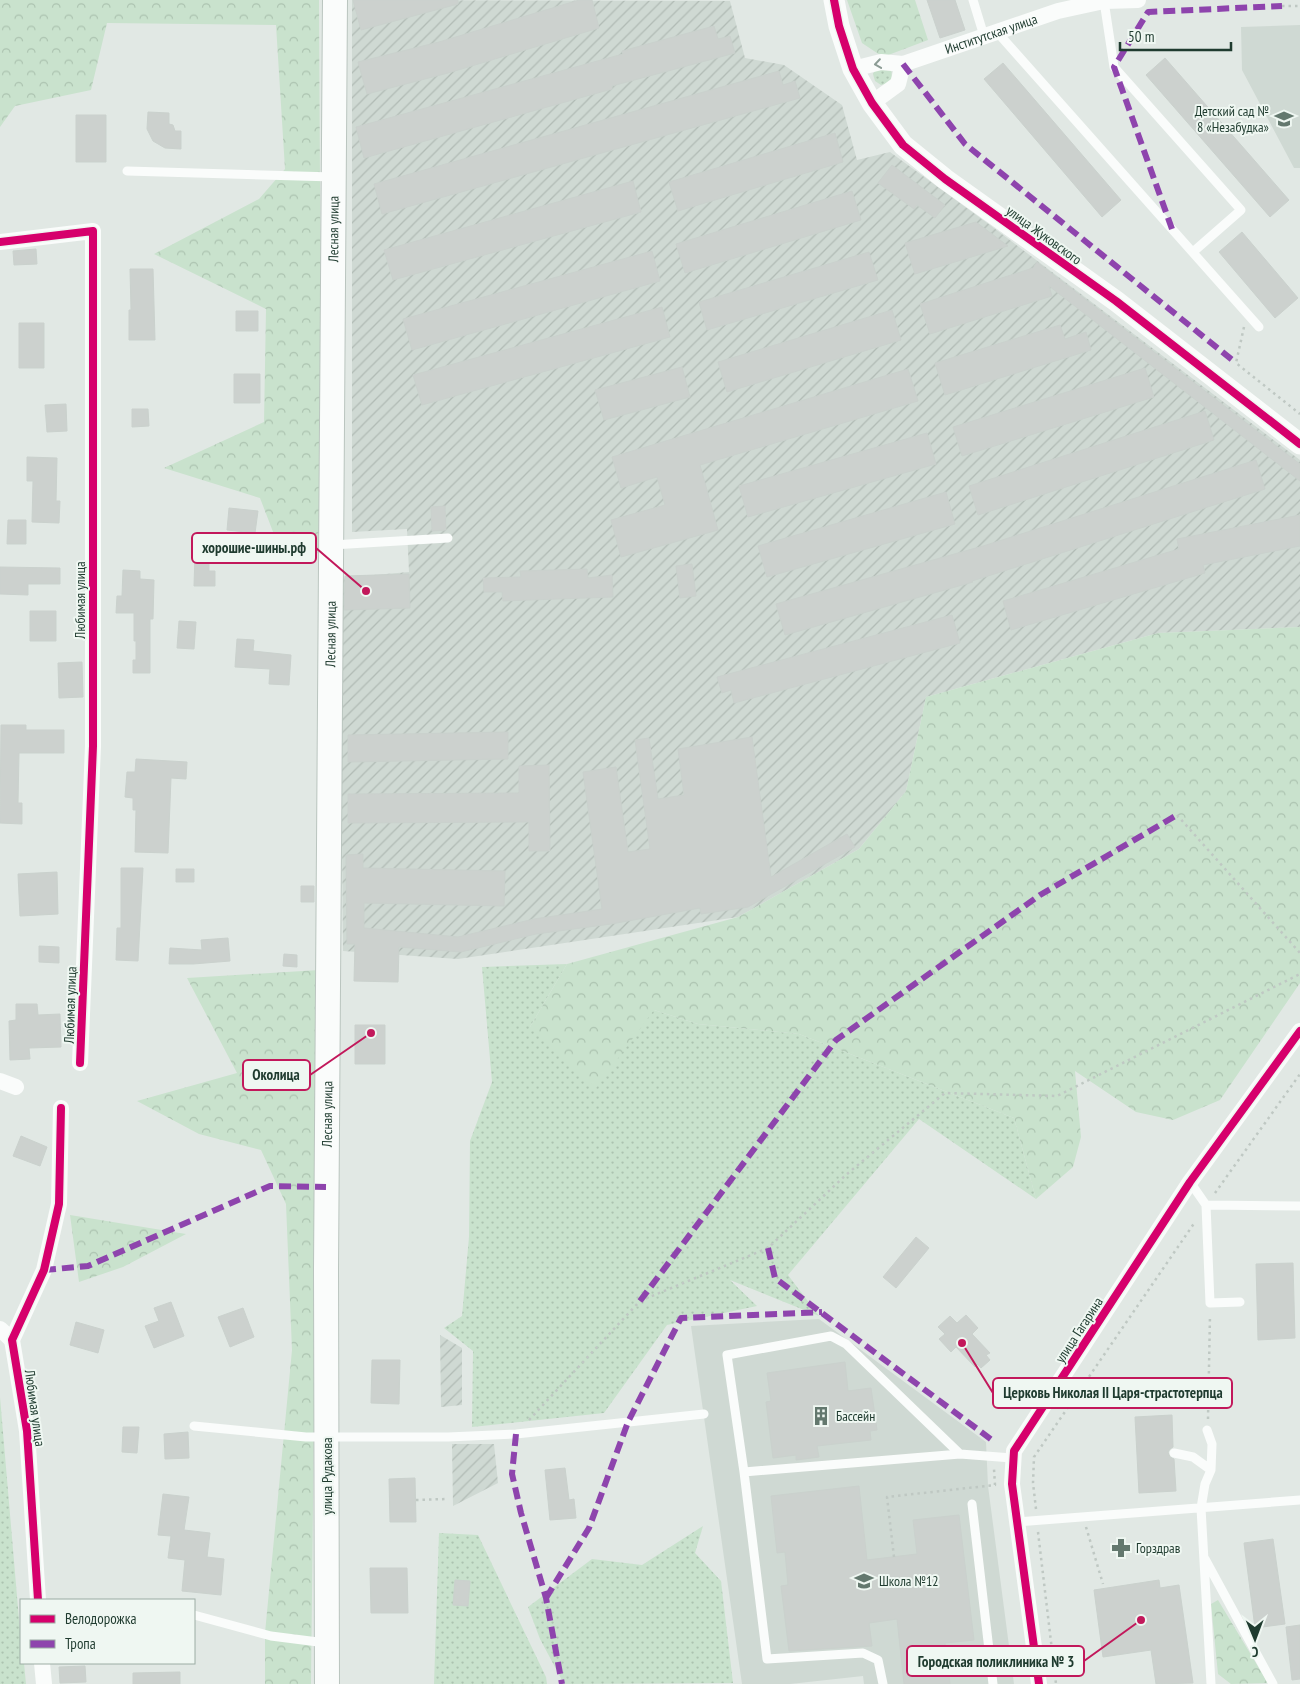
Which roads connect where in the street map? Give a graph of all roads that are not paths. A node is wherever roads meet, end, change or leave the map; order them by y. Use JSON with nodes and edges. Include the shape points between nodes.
{"nodes":[{"id":1,"x":335,"y":0,"type":"edge"},
{"id":2,"x":834,"y":0,"type":"edge"},
{"id":3,"x":973,"y":0,"type":"edge"},
{"id":4,"x":1138,"y":0,"type":"edge"},
{"id":5,"x":1104,"y":1,"type":"junction"},
{"id":6,"x":991,"y":34,"type":"junction"},
{"id":7,"x":903,"y":64,"type":"junction"},
{"id":8,"x":853,"y":69,"type":"junction"},
{"id":9,"x":872,"y":103,"type":"junction"},
{"id":10,"x":127,"y":171,"type":"dead end"},
{"id":11,"x":334,"y":177,"type":"junction"},
{"id":12,"x":0,"y":242,"type":"edge"},
{"id":13,"x":1193,"y":252,"type":"junction"},
{"id":14,"x":1259,"y":327,"type":"dead end"},
{"id":15,"x":1300,"y":444,"type":"edge"},
{"id":16,"x":448,"y":538,"type":"dead end"},
{"id":17,"x":331,"y":545,"type":"junction"},
{"id":18,"x":1300,"y":1031,"type":"edge"},
{"id":19,"x":80,"y":1063,"type":"dead end"},
{"id":20,"x":0,"y":1081,"type":"edge"},
{"id":21,"x":16,"y":1087,"type":"dead end"},
{"id":22,"x":61,"y":1108,"type":"dead end"},
{"id":23,"x":1190,"y":1182,"type":"junction"},
{"id":24,"x":1206,"y":1205,"type":"junction"},
{"id":25,"x":1300,"y":1206,"type":"edge"},
{"id":26,"x":326,"y":1269,"type":"joint"},
{"id":27,"x":1240,"y":1302,"type":"dead end"},
{"id":28,"x":6,"y":1335,"type":"edge"},
{"id":29,"x":704,"y":1414,"type":"dead end"},
{"id":30,"x":194,"y":1426,"type":"dead end"},
{"id":31,"x":1207,"y":1430,"type":"road end"},
{"id":32,"x":327,"y":1437,"type":"junction"},
{"id":33,"x":1174,"y":1453,"type":"dead end"},
{"id":34,"x":960,"y":1454,"type":"junction"},
{"id":35,"x":1012,"y":1458,"type":"junction"},
{"id":36,"x":1211,"y":1470,"type":"junction"},
{"id":37,"x":744,"y":1472,"type":"junction"},
{"id":38,"x":1300,"y":1500,"type":"edge"},
{"id":39,"x":972,"y":1504,"type":"dead end"},
{"id":40,"x":1201,"y":1508,"type":"junction"},
{"id":41,"x":1017,"y":1522,"type":"junction"},
{"id":42,"x":1204,"y":1557,"type":"junction"},
{"id":43,"x":38,"y":1599,"type":"edge"},
{"id":44,"x":195,"y":1615,"type":"edge"},
{"id":45,"x":327,"y":1643,"type":"junction"},
{"id":46,"x":42,"y":1664,"type":"edge"},
{"id":47,"x":44,"y":1684,"type":"edge"},
{"id":48,"x":327,"y":1684,"type":"edge"},
{"id":49,"x":883,"y":1684,"type":"edge"},
{"id":50,"x":993,"y":1684,"type":"edge"},
{"id":51,"x":1039,"y":1684,"type":"edge"},
{"id":52,"x":1211,"y":1684,"type":"edge"},
{"id":53,"x":1273,"y":1684,"type":"edge"}],
"edges":[{"from":1,"to":11,"type":"main road","name":"Лесная улица"},
{"from":2,"to":8,"type":"street","name":"улица Жуковского"},
{"from":3,"to":6,"type":"lane"},
{"from":4,"to":5,"type":"street","name":"Институтская улица"},
{"from":5,"to":6,"type":"street","name":"Институтская улица","via":[[1058,11]]},
{"from":5,"to":13,"type":"lane","via":[[1114,67],[1241,210]]},
{"from":6,"to":7,"type":"street","name":"Институтская улица"},
{"from":6,"to":13,"type":"lane"},
{"from":7,"to":8,"type":"street","one_way":true,"via":[[881,62]]},
{"from":7,"to":9,"type":"street","via":[[898,84]]},
{"from":8,"to":9,"type":"street","name":"улица Жуковского"},
{"from":9,"to":15,"type":"street","name":"улица Жуковского","via":[[903,145],[922,161],[1116,301]]},
{"from":10,"to":11,"type":"lane"},
{"from":11,"to":17,"type":"main road","name":"Лесная улица"},
{"from":12,"to":19,"type":"street","name":"Любимая улица","via":[[93,231],[93,746]]},
{"from":13,"to":14,"type":"lane"},
{"from":16,"to":17,"type":"lane"},
{"from":17,"to":26,"type":"main road","name":"Лесная улица"},
{"from":18,"to":23,"type":"street","name":"улица Гагарина"},
{"from":20,"to":21,"type":"street"},
{"from":22,"to":28,"type":"street","name":"Любимая улица","via":[[59,1204],[44,1270]]},
{"from":23,"to":24,"type":"lane"},
{"from":23,"to":35,"type":"street","name":"улица Гагарина"},
{"from":24,"to":25,"type":"lane"},
{"from":24,"to":27,"type":"lane","via":[[1210,1303]]},
{"from":26,"to":32,"type":"main road","name":"улица Рудакова"},
{"from":28,"to":43,"type":"street","name":"Любимая улица","via":[[27,1431]]},
{"from":29,"to":32,"type":"lane","via":[[516,1434]]},
{"from":30,"to":32,"type":"lane"},
{"from":31,"to":36,"type":"lane","via":[[1212,1444]]},
{"from":32,"to":45,"type":"main road","name":"улица Рудакова"},
{"from":33,"to":36,"type":"lane","via":[[1193,1457]]},
{"from":34,"to":35,"type":"lane"},
{"from":34,"to":37,"type":"lane"},
{"from":34,"to":37,"type":"lane","via":[[846,1344],[831,1336],[727,1354]]},
{"from":35,"to":41,"type":"street","name":"улица Гагарина"},
{"from":36,"to":40,"type":"lane"},
{"from":37,"to":49,"type":"lane","via":[[767,1659],[863,1653],[878,1660]]},
{"from":38,"to":40,"type":"lane"},
{"from":39,"to":50,"type":"lane"},
{"from":40,"to":41,"type":"lane"},
{"from":40,"to":42,"type":"lane"},
{"from":41,"to":51,"type":"street","name":"улица Гагарина"},
{"from":42,"to":52,"type":"lane"},
{"from":42,"to":53,"type":"lane"},
{"from":44,"to":45,"type":"lane","via":[[271,1636]]},
{"from":45,"to":48,"type":"main road","name":"улица Рудакова"},
{"from":46,"to":47,"type":"street"}]}
